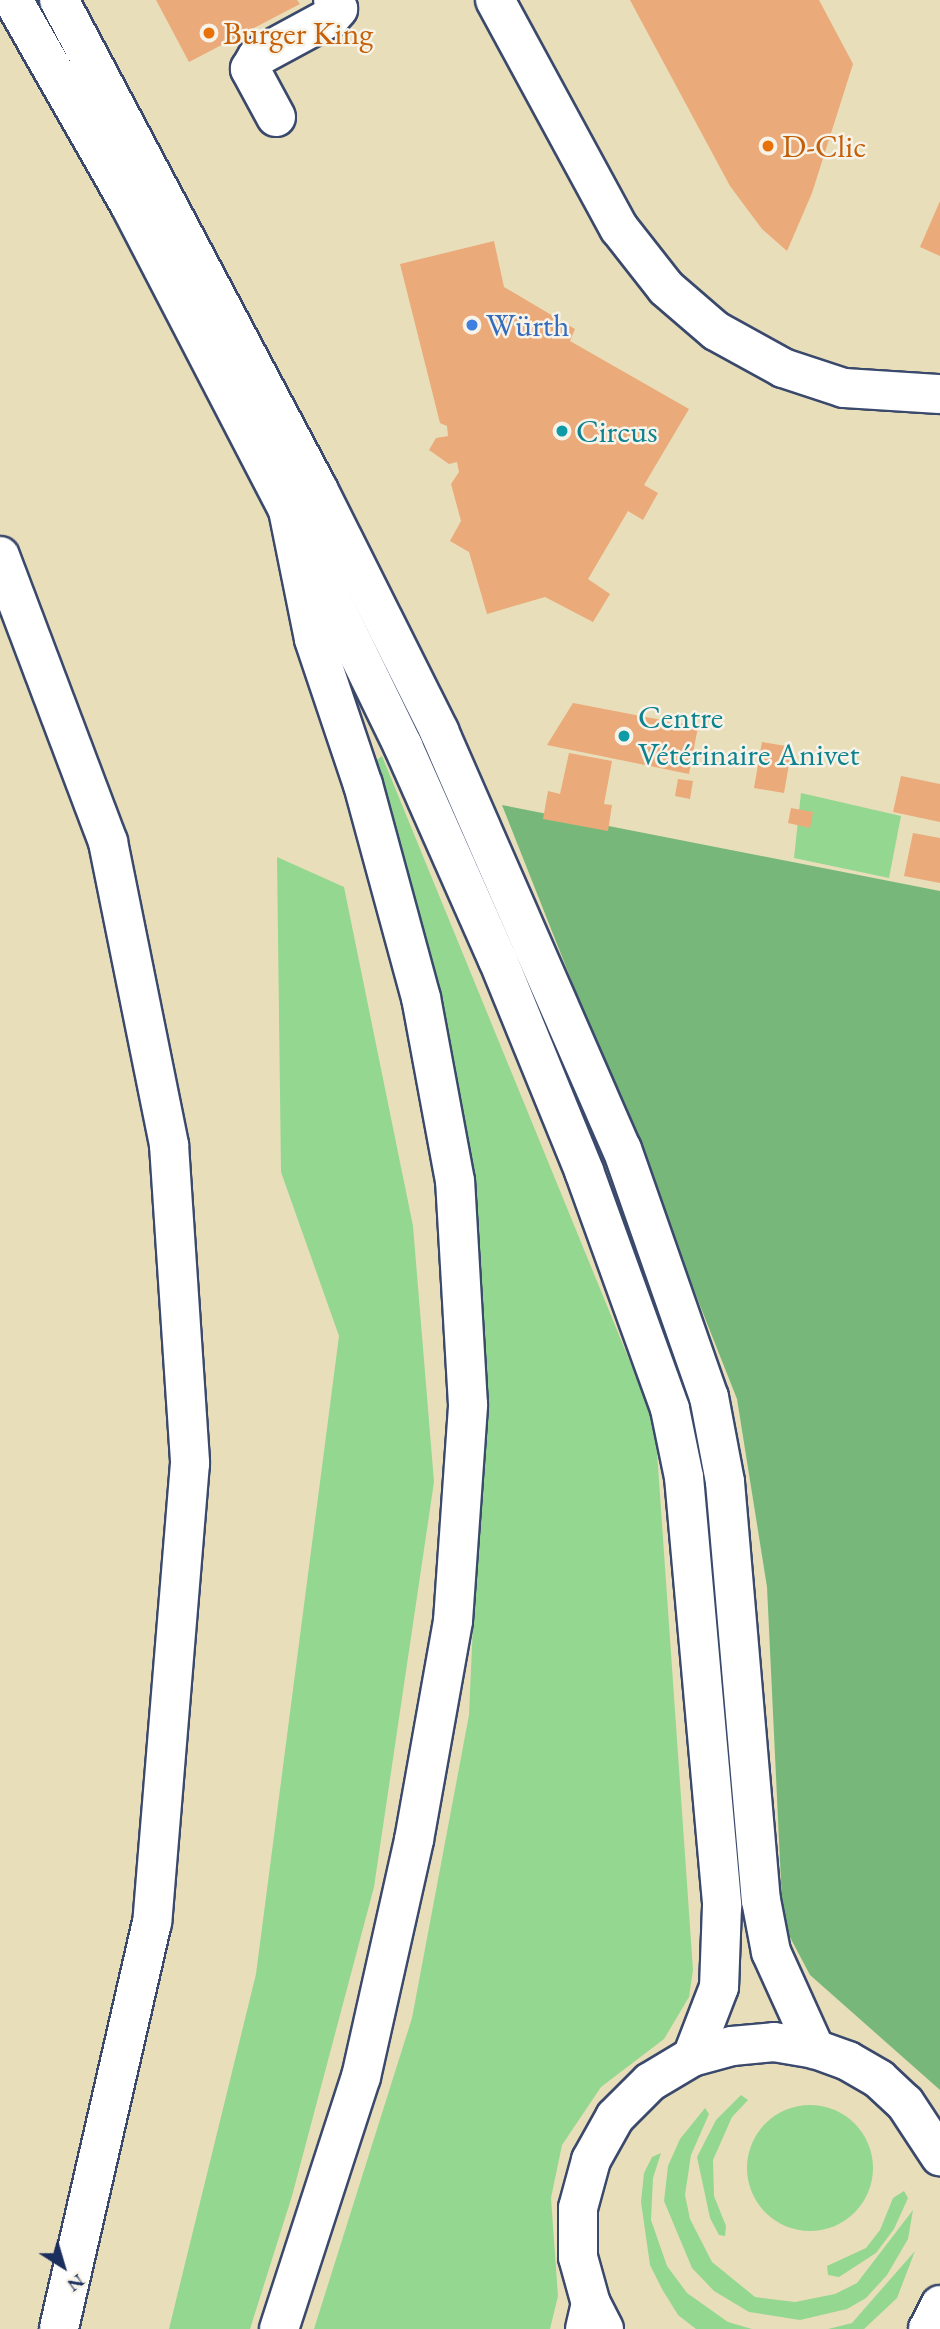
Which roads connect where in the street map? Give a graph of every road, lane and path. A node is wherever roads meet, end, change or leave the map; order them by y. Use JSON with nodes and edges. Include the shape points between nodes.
{"nodes":[{"id":1,"x":13,"y":0,"type":"edge"},
{"id":2,"x":59,"y":0,"type":"edge"},
{"id":3,"x":333,"y":0,"type":"edge"},
{"id":4,"x":495,"y":0,"type":"edge"},
{"id":5,"x":276,"y":117,"type":"dead end"},
{"id":6,"x":940,"y":394,"type":"edge"},
{"id":7,"x":288,"y":510,"type":"junction"},
{"id":8,"x":0,"y":556,"type":"edge"},
{"id":9,"x":815,"y":2049,"type":"junction"},
{"id":10,"x":692,"y":2057,"type":"junction"},
{"id":11,"x":940,"y":2156,"type":"edge"},
{"id":12,"x":940,"y":2305,"type":"edge"},
{"id":13,"x":593,"y":2321,"type":"edge"},
{"id":14,"x":59,"y":2329,"type":"edge"},
{"id":15,"x":279,"y":2329,"type":"edge"},
{"id":16,"x":928,"y":2329,"type":"edge"}],
"edges":[{"from":1,"to":7,"type":"main road","via":[[131,208]]},
{"from":2,"to":9,"type":"main road","via":[[318,489],[439,731],[622,1149],[709,1397],[725,1482],[761,1900],[771,1952]]},
{"from":3,"to":5,"type":"main road","via":[[338,9],[331,17],[257,57],[250,69]]},
{"from":4,"to":6,"type":"main road","via":[[619,228],[666,288],[716,331],[783,368],[844,388]]},
{"from":7,"to":10,"type":"main road","via":[[403,746],[498,960],[584,1171],[670,1409],[684,1477],[722,1906],[719,1987]]},
{"from":7,"to":15,"type":"main road","via":[[314,639],[363,785],[421,998],[455,1181],[468,1405],[453,1621],[414,1840],[360,2077]]},
{"from":8,"to":14,"type":"main road","via":[[108,842],[169,1145],[190,1463],[152,1922]]},
{"from":9,"to":10,"type":"main road","via":[[774,2042],[732,2046]]},
{"from":9,"to":11,"type":"main road","via":[[879,2079],[905,2103]]},
{"from":10,"to":13,"type":"main road","via":[[650,2082],[624,2109],[591,2160],[578,2208],[578,2257]]},
{"from":12,"to":16,"type":"main road"}]}
